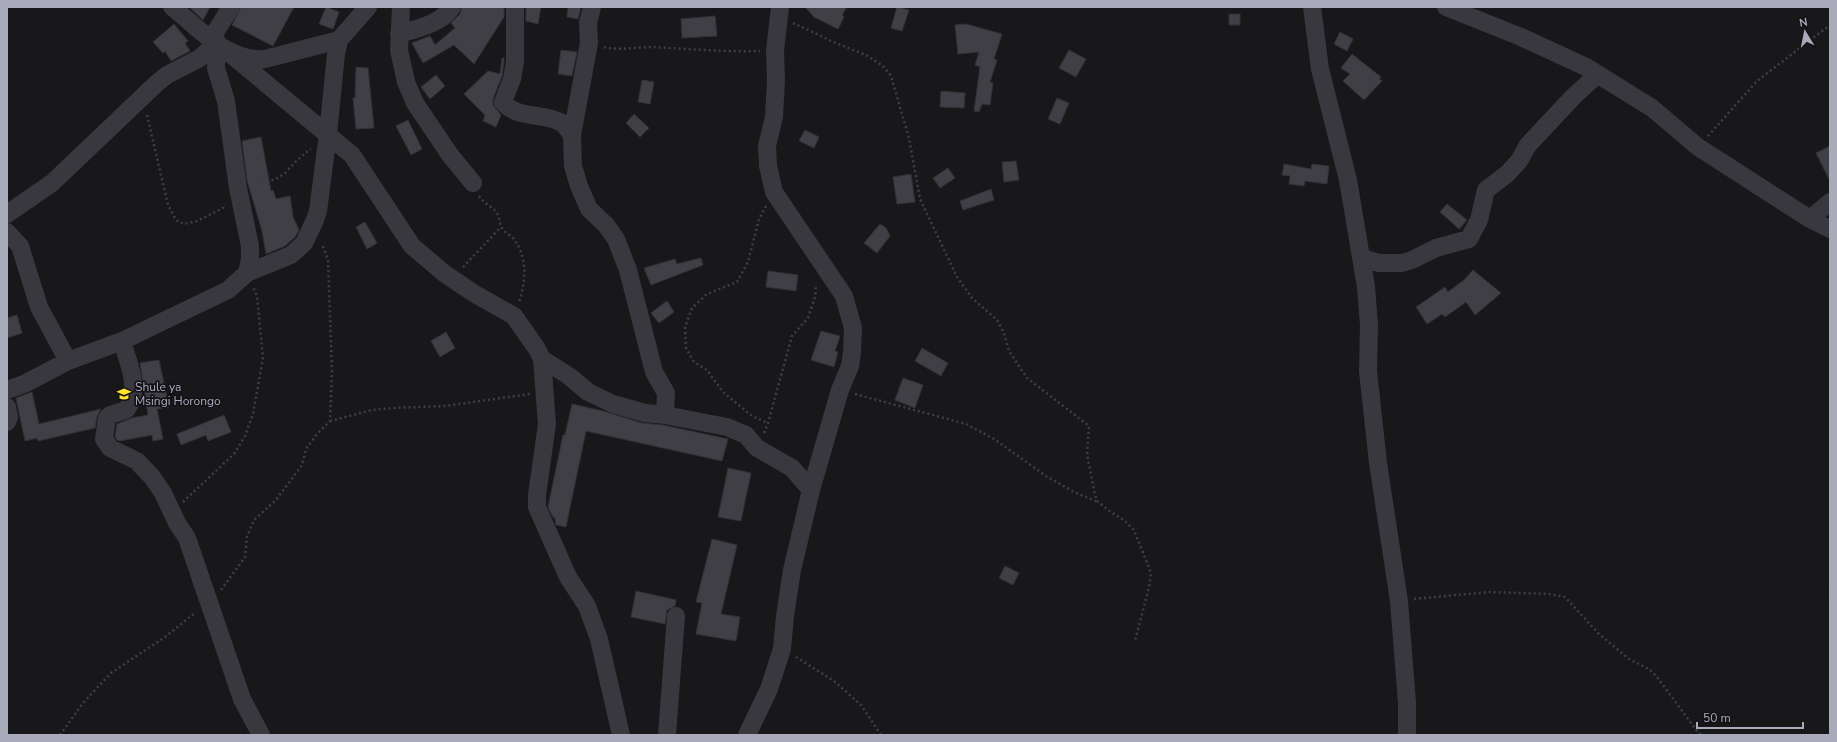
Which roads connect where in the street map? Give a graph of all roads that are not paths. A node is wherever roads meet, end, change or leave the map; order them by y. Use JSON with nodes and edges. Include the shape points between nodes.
{"nodes":[{"id":1,"x":172,"y":7,"type":"edge"},
{"id":2,"x":231,"y":7,"type":"edge"},
{"id":3,"x":368,"y":7,"type":"edge"},
{"id":4,"x":401,"y":7,"type":"edge"},
{"id":5,"x":452,"y":7,"type":"edge"},
{"id":6,"x":515,"y":7,"type":"edge"},
{"id":7,"x":592,"y":7,"type":"edge"},
{"id":8,"x":1312,"y":7,"type":"edge"},
{"id":9,"x":1446,"y":7,"type":"edge"},
{"id":10,"x":780,"y":12,"type":"edge"},
{"id":11,"x":400,"y":34,"type":"junction"},
{"id":12,"x":339,"y":40,"type":"junction"},
{"id":13,"x":219,"y":44,"type":"junction"},
{"id":14,"x":1598,"y":74,"type":"junction"},
{"id":15,"x":572,"y":135,"type":"junction"},
{"id":16,"x":327,"y":138,"type":"junction"},
{"id":17,"x":473,"y":183,"type":"road end"},
{"id":18,"x":1830,"y":202,"type":"edge"},
{"id":19,"x":7,"y":214,"type":"edge"},
{"id":20,"x":1810,"y":219,"type":"junction"},
{"id":21,"x":1830,"y":229,"type":"edge"},
{"id":22,"x":7,"y":232,"type":"edge"},
{"id":23,"x":1361,"y":258,"type":"junction"},
{"id":24,"x":247,"y":273,"type":"junction"},
{"id":25,"x":122,"y":341,"type":"junction"},
{"id":26,"x":542,"y":359,"type":"junction"},
{"id":27,"x":68,"y":362,"type":"junction"},
{"id":28,"x":7,"y":390,"type":"edge"},
{"id":29,"x":7,"y":407,"type":"edge"},
{"id":30,"x":665,"y":415,"type":"junction"},
{"id":31,"x":7,"y":422,"type":"edge"},
{"id":32,"x":812,"y":490,"type":"junction"},
{"id":33,"x":676,"y":616,"type":"dead end"},
{"id":34,"x":261,"y":735,"type":"edge"},
{"id":35,"x":621,"y":735,"type":"edge"},
{"id":36,"x":667,"y":735,"type":"edge"},
{"id":37,"x":747,"y":735,"type":"edge"},
{"id":38,"x":1407,"y":735,"type":"edge"}],
"edges":[{"from":1,"to":13,"type":"street"},
{"from":2,"to":13,"type":"street"},
{"from":3,"to":12,"type":"street"},
{"from":4,"to":11,"type":"street"},
{"from":5,"to":11,"type":"street","via":[[441,19]]},
{"from":6,"to":15,"type":"street","via":[[515,62],[512,79],[503,102],[508,108],[520,113],[560,122]]},
{"from":7,"to":15,"type":"street","via":[[588,23],[589,44]]},
{"from":8,"to":23,"type":"street","via":[[1320,69],[1348,180]]},
{"from":9,"to":14,"type":"street","via":[[1521,37]]},
{"from":10,"to":32,"type":"street","via":[[774,51],[774,117],[768,146],[768,166],[774,192],[844,296],[853,328],[850,366],[840,390]]},
{"from":11,"to":17,"type":"street","via":[[399,56],[415,103],[450,155]]},
{"from":12,"to":13,"type":"street","via":[[265,59],[252,59]]},
{"from":12,"to":16,"type":"street"},
{"from":13,"to":16,"type":"street"},
{"from":13,"to":19,"type":"street","via":[[200,58],[167,75],[52,182]]},
{"from":13,"to":24,"type":"street","via":[[216,68],[226,101],[238,188],[250,246]]},
{"from":14,"to":20,"type":"street","via":[[1652,108],[1698,147]]},
{"from":14,"to":23,"type":"street","via":[[1528,145],[1519,161],[1507,174],[1486,190],[1478,220],[1469,239],[1436,248],[1402,263],[1379,263]]},
{"from":15,"to":30,"type":"street","via":[[572,155],[579,186],[589,209],[606,225],[622,254],[654,372],[666,393]]},
{"from":16,"to":24,"type":"street","via":[[322,187],[315,220],[304,243],[291,256]]},
{"from":16,"to":26,"type":"street","via":[[352,155],[412,246],[452,279],[514,316]]},
{"from":18,"to":20,"type":"street"},
{"from":20,"to":21,"type":"street"},
{"from":22,"to":27,"type":"street","via":[[20,246],[39,307]]},
{"from":23,"to":38,"type":"street","via":[[1369,325],[1370,391],[1399,600]]},
{"from":24,"to":25,"type":"street","via":[[228,290]]},
{"from":25,"to":27,"type":"street"},
{"from":25,"to":34,"type":"street","via":[[134,387],[133,398],[126,410],[107,418],[104,439],[110,448],[137,461],[163,492],[187,538],[242,699]]},
{"from":26,"to":30,"type":"street","via":[[588,392],[613,404],[645,413]]},
{"from":26,"to":35,"type":"street","via":[[547,424],[537,496],[538,507],[568,577],[588,606],[599,639]]},
{"from":27,"to":28,"type":"street"},
{"from":29,"to":31,"type":"street"},
{"from":30,"to":32,"type":"street","via":[[727,427],[746,435],[757,448],[792,468]]},
{"from":32,"to":37,"type":"street","via":[[792,570],[782,649],[769,689]]},
{"from":33,"to":36,"type":"street"}]}
